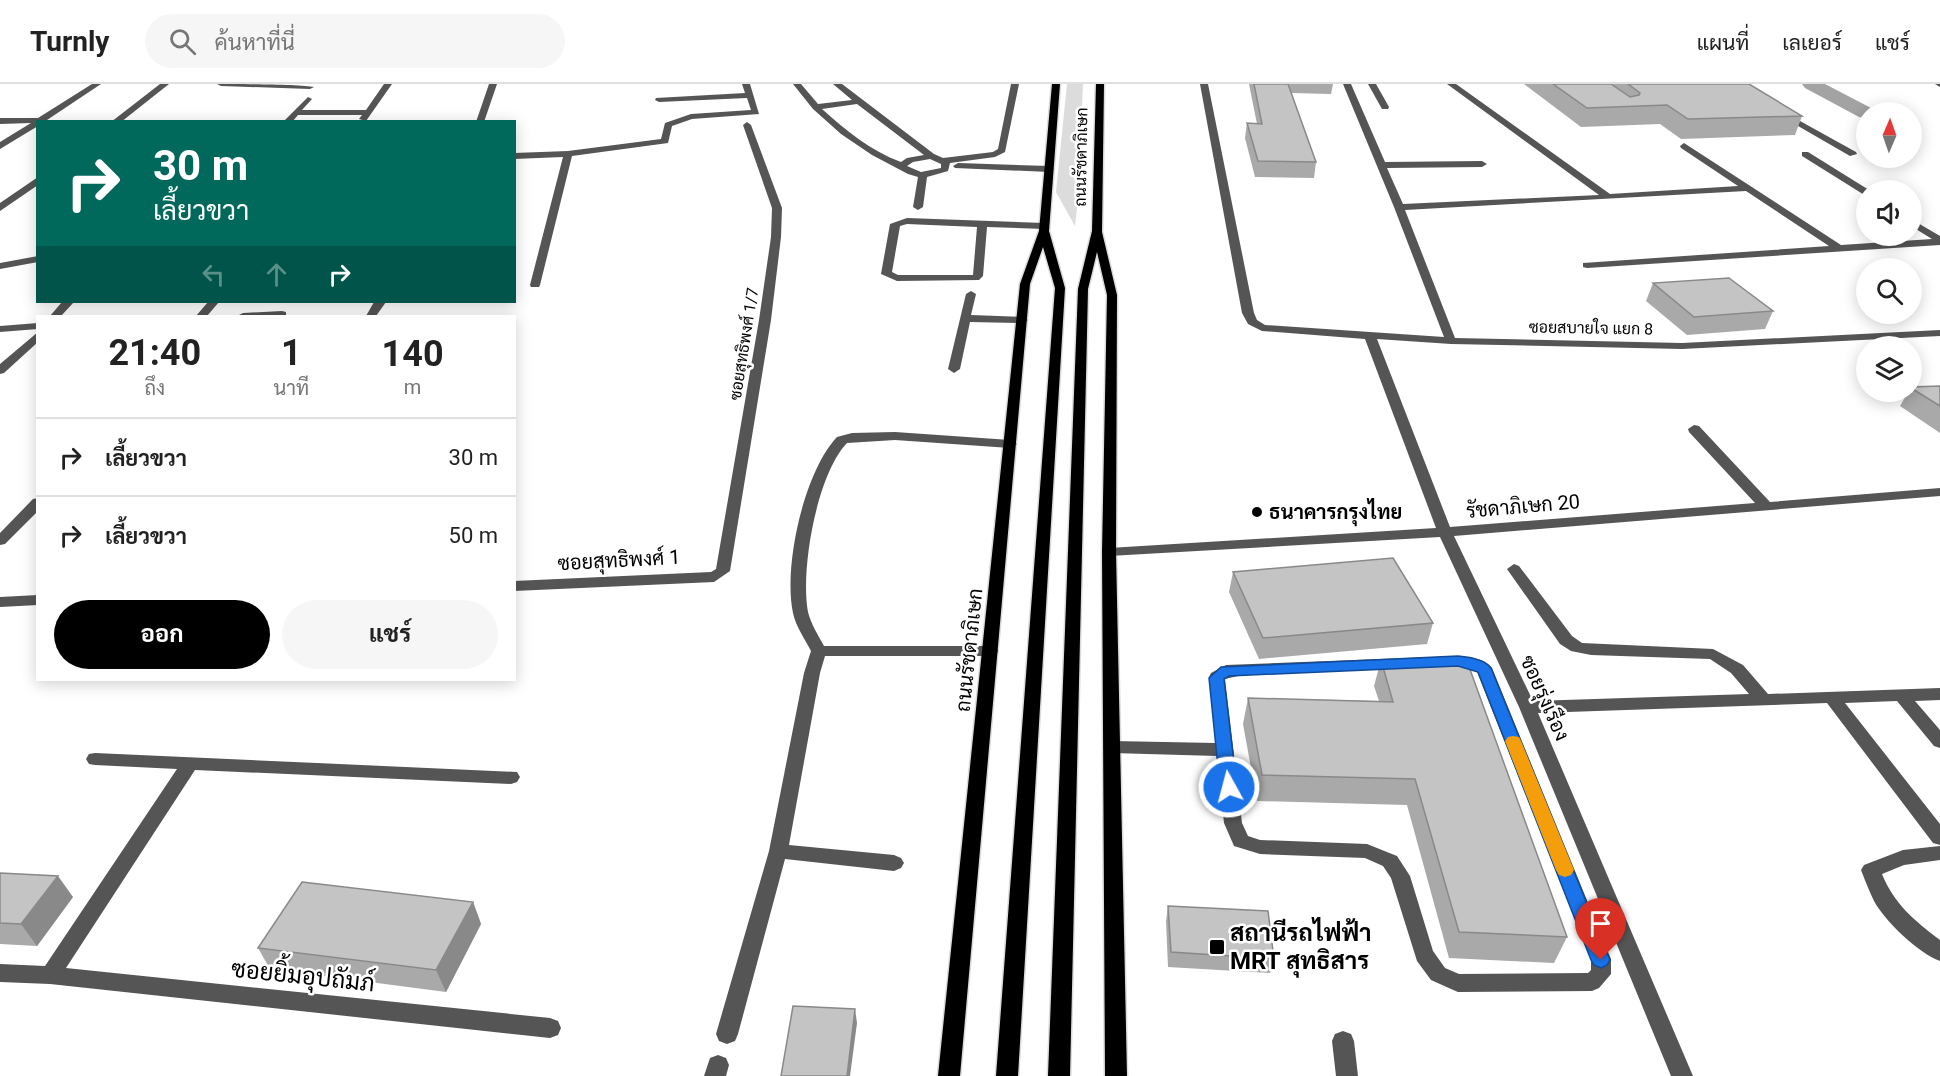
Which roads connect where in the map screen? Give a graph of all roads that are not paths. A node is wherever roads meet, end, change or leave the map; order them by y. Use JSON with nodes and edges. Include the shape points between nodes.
{"nodes":[{"id":1,"x":97,"y":84,"type":"edge"},
{"id":2,"x":165,"y":84,"type":"edge"},
{"id":3,"x":221,"y":84,"type":"edge"},
{"id":4,"x":388,"y":84,"type":"edge"},
{"id":5,"x":493,"y":84,"type":"edge"},
{"id":6,"x":746,"y":84,"type":"edge"},
{"id":7,"x":797,"y":84,"type":"edge"},
{"id":8,"x":837,"y":84,"type":"edge"},
{"id":9,"x":1016,"y":84,"type":"edge"},
{"id":10,"x":1056,"y":84,"type":"edge"},
{"id":11,"x":1100,"y":84,"type":"edge"},
{"id":12,"x":1204,"y":84,"type":"edge"},
{"id":13,"x":1347,"y":84,"type":"edge"},
{"id":14,"x":1372,"y":84,"type":"edge"},
{"id":15,"x":1451,"y":84,"type":"edge"},
{"id":16,"x":310,"y":87,"type":"dead end"},
{"id":17,"x":751,"y":95,"type":"junction"},
{"id":18,"x":308,"y":99,"type":"dead end"},
{"id":19,"x":659,"y":100,"type":"dead end"},
{"id":20,"x":859,"y":101,"type":"junction"},
{"id":21,"x":816,"y":107,"type":"junction"},
{"id":22,"x":1385,"y":107,"type":"dead end"},
{"id":23,"x":1772,"y":107,"type":"edge"},
{"id":24,"x":369,"y":112,"type":"junction"},
{"id":25,"x":297,"y":113,"type":"junction"},
{"id":26,"x":0,"y":120,"type":"edge"},
{"id":27,"x":37,"y":120,"type":"edge"},
{"id":28,"x":118,"y":120,"type":"edge"},
{"id":29,"x":288,"y":120,"type":"edge"},
{"id":30,"x":363,"y":120,"type":"edge"},
{"id":31,"x":481,"y":120,"type":"edge"},
{"id":32,"x":36,"y":121,"type":"edge"},
{"id":33,"x":747,"y":125,"type":"dead end"},
{"id":34,"x":0,"y":146,"type":"edge"},
{"id":35,"x":1684,"y":146,"type":"edge"},
{"id":36,"x":568,"y":154,"type":"junction"},
{"id":37,"x":1805,"y":154,"type":"dead end"},
{"id":38,"x":1853,"y":154,"type":"dead end"},
{"id":39,"x":516,"y":156,"type":"edge"},
{"id":40,"x":931,"y":156,"type":"junction"},
{"id":41,"x":944,"y":163,"type":"junction"},
{"id":42,"x":1482,"y":164,"type":"dead end"},
{"id":43,"x":1381,"y":165,"type":"junction"},
{"id":44,"x":902,"y":166,"type":"junction"},
{"id":45,"x":1049,"y":169,"type":"junction"},
{"id":46,"x":923,"y":174,"type":"junction"},
{"id":47,"x":36,"y":181,"type":"edge"},
{"id":48,"x":1856,"y":187,"type":"edge"},
{"id":49,"x":1747,"y":188,"type":"junction"},
{"id":50,"x":1608,"y":197,"type":"junction"},
{"id":51,"x":918,"y":207,"type":"dead end"},
{"id":52,"x":1399,"y":207,"type":"junction"},
{"id":53,"x":0,"y":208,"type":"edge"},
{"id":54,"x":982,"y":224,"type":"junction"},
{"id":55,"x":1044,"y":228,"type":"junction"},
{"id":56,"x":1922,"y":229,"type":"edge"},
{"id":57,"x":1098,"y":231,"type":"junction"},
{"id":58,"x":1940,"y":241,"type":"edge"},
{"id":59,"x":1840,"y":249,"type":"junction"},
{"id":60,"x":36,"y":259,"type":"edge"},
{"id":61,"x":1587,"y":265,"type":"dead end"},
{"id":62,"x":0,"y":266,"type":"edge"},
{"id":63,"x":535,"y":285,"type":"dead end"},
{"id":64,"x":971,"y":294,"type":"dead end"},
{"id":65,"x":67,"y":303,"type":"edge"},
{"id":66,"x":212,"y":303,"type":"edge"},
{"id":67,"x":282,"y":314,"type":"dead end"},
{"id":68,"x":57,"y":315,"type":"edge"},
{"id":69,"x":202,"y":315,"type":"edge"},
{"id":70,"x":262,"y":315,"type":"edge"},
{"id":71,"x":964,"y":318,"type":"junction"},
{"id":72,"x":1022,"y":320,"type":"junction"},
{"id":73,"x":36,"y":326,"type":"edge"},
{"id":74,"x":0,"y":329,"type":"edge"},
{"id":75,"x":1940,"y":333,"type":"edge"},
{"id":76,"x":1370,"y":336,"type":"junction"},
{"id":77,"x":36,"y":337,"type":"edge"},
{"id":78,"x":1451,"y":341,"type":"junction"},
{"id":79,"x":954,"y":369,"type":"dead end"},
{"id":80,"x":0,"y":370,"type":"edge"},
{"id":81,"x":1694,"y":429,"type":"dead end"},
{"id":82,"x":1010,"y":444,"type":"junction"},
{"id":83,"x":1940,"y":492,"type":"edge"},
{"id":84,"x":36,"y":504,"type":"edge"},
{"id":85,"x":1766,"y":506,"type":"junction"},
{"id":86,"x":1445,"y":532,"type":"junction"},
{"id":87,"x":0,"y":541,"type":"edge"},
{"id":88,"x":1109,"y":552,"type":"junction"},
{"id":89,"x":1514,"y":569,"type":"dead end"},
{"id":90,"x":723,"y":571,"type":"joint"},
{"id":91,"x":516,"y":586,"type":"edge"},
{"id":92,"x":36,"y":600,"type":"edge"},
{"id":93,"x":3,"y":605,"type":"edge"},
{"id":94,"x":819,"y":651,"type":"junction"},
{"id":95,"x":990,"y":651,"type":"junction"},
{"id":96,"x":1940,"y":694,"type":"edge"},
{"id":97,"x":1901,"y":696,"type":"junction"},
{"id":98,"x":1832,"y":698,"type":"junction"},
{"id":99,"x":1764,"y":700,"type":"junction"},
{"id":100,"x":1527,"y":707,"type":"junction"},
{"id":101,"x":1940,"y":742,"type":"edge"},
{"id":102,"x":1112,"y":747,"type":"junction"},
{"id":103,"x":1224,"y":750,"type":"junction"},
{"id":104,"x":96,"y":759,"type":"dead end"},
{"id":105,"x":190,"y":764,"type":"junction"},
{"id":106,"x":511,"y":777,"type":"dead end"},
{"id":107,"x":1940,"y":838,"type":"edge"},
{"id":108,"x":778,"y":851,"type":"junction"},
{"id":109,"x":1940,"y":853,"type":"edge"},
{"id":110,"x":894,"y":863,"type":"dead end"},
{"id":111,"x":1940,"y":952,"type":"edge"},
{"id":112,"x":0,"y":973,"type":"edge"},
{"id":113,"x":50,"y":975,"type":"junction"},
{"id":114,"x":550,"y":1028,"type":"dead end"},
{"id":115,"x":726,"y":1034,"type":"dead end"},
{"id":116,"x":1343,"y":1041,"type":"dead end"},
{"id":117,"x":949,"y":1076,"type":"edge"},
{"id":118,"x":1007,"y":1076,"type":"edge"},
{"id":119,"x":1059,"y":1076,"type":"edge"},
{"id":120,"x":1116,"y":1076,"type":"edge"},
{"id":121,"x":1347,"y":1076,"type":"edge"},
{"id":122,"x":1682,"y":1076,"type":"edge"}],
"edges":[{"from":1,"to":27,"type":"street"},
{"from":2,"to":28,"type":"street"},
{"from":3,"to":16,"type":"street"},
{"from":4,"to":24,"type":"street"},
{"from":5,"to":31,"type":"street"},
{"from":6,"to":17,"type":"street"},
{"from":7,"to":21,"type":"street"},
{"from":8,"to":20,"type":"street"},
{"from":9,"to":41,"type":"street","via":[[1002,150]]},
{"from":10,"to":45,"type":"main road","name":"ถนนรัชดาภิเษก"},
{"from":11,"to":57,"type":"main road","name":"ถนนรัชดาภิเษก"},
{"from":12,"to":76,"type":"street","name":"ซอยสบายใจ แยก 8","via":[[1252,322],[1262,328]]},
{"from":13,"to":43,"type":"street"},
{"from":14,"to":22,"type":"street"},
{"from":15,"to":50,"type":"street"},
{"from":17,"to":19,"type":"street"},
{"from":17,"to":36,"type":"street","via":[[756,112],[753,113],[684,118],[668,125],[665,141]]},
{"from":18,"to":25,"type":"street"},
{"from":20,"to":21,"type":"street"},
{"from":20,"to":40,"type":"street"},
{"from":21,"to":44,"type":"street","via":[[881,159]]},
{"from":23,"to":38,"type":"street"},
{"from":24,"to":25,"type":"street"},
{"from":24,"to":30,"type":"street"},
{"from":25,"to":29,"type":"street"},
{"from":26,"to":27,"type":"street"},
{"from":32,"to":34,"type":"street"},
{"from":33,"to":90,"type":"street","name":"ซอยสุทธิพงศ์ 1/7","via":[[777,208],[776,237]]},
{"from":35,"to":49,"type":"street"},
{"from":36,"to":39,"type":"street"},
{"from":36,"to":63,"type":"street"},
{"from":37,"to":48,"type":"street"},
{"from":40,"to":41,"type":"street"},
{"from":40,"to":44,"type":"street","via":[[910,160]]},
{"from":41,"to":45,"type":"street"},
{"from":41,"to":46,"type":"street","via":[[942,171]]},
{"from":42,"to":43,"type":"street"},
{"from":43,"to":52,"type":"street"},
{"from":44,"to":46,"type":"street","via":[[908,172]]},
{"from":45,"to":55,"type":"main road","name":"ถนนรัชดาภิเษก"},
{"from":46,"to":51,"type":"street"},
{"from":47,"to":53,"type":"street"},
{"from":49,"to":50,"type":"street"},
{"from":49,"to":59,"type":"street"},
{"from":50,"to":52,"type":"street"},
{"from":52,"to":78,"type":"street"},
{"from":54,"to":54,"type":"street","via":[[975,278],[897,278],[886,274],[898,222]]},
{"from":54,"to":55,"type":"street"},
{"from":55,"to":72,"type":"main road","name":"ถนนรัชดาภิเษก","via":[[1025,284]]},
{"from":55,"to":118,"type":"main road","name":"ถนนรัชดาภิเษก","via":[[1060,288]]},
{"from":56,"to":58,"type":"street"},
{"from":57,"to":88,"type":"main road","name":"ถนนรัชดาภิเษก","via":[[1112,295]]},
{"from":57,"to":119,"type":"main road","name":"ถนนรัชดาภิเษก","via":[[1083,289]]},
{"from":58,"to":59,"type":"street"},
{"from":59,"to":61,"type":"street"},
{"from":60,"to":62,"type":"street"},
{"from":64,"to":71,"type":"street"},
{"from":65,"to":68,"type":"street"},
{"from":66,"to":69,"type":"street"},
{"from":67,"to":70,"type":"street"},
{"from":71,"to":72,"type":"street"},
{"from":71,"to":79,"type":"street"},
{"from":72,"to":82,"type":"main road","name":"ถนนรัชดาภิเษก"},
{"from":73,"to":74,"type":"street"},
{"from":75,"to":78,"type":"street","name":"ซอยสบายใจ แยก 8","via":[[1682,346]]},
{"from":76,"to":78,"type":"street","name":"ซอยสบายใจ แยก 8"},
{"from":76,"to":86,"type":"street","name":"ซอยรุ่งเรือง"},
{"from":77,"to":80,"type":"street"},
{"from":81,"to":85,"type":"street"},
{"from":82,"to":94,"type":"street","via":[[887,436],[842,440],[819,479],[800,559],[801,615]]},
{"from":82,"to":95,"type":"main road","name":"ถนนรัชดาภิเษก"},
{"from":83,"to":85,"type":"street","name":"รัชดาภิเษก 20"},
{"from":84,"to":87,"type":"street"},
{"from":85,"to":86,"type":"street","name":"รัชดาภิเษก 20"},
{"from":86,"to":88,"type":"street","name":"รัชดาภิเษก 20"},
{"from":86,"to":100,"type":"street","name":"ซอยรุ่งเรือง"},
{"from":88,"to":102,"type":"main road","name":"ถนนรัชดาภิเษก"},
{"from":89,"to":99,"type":"street","via":[[1566,640],[1577,647],[1713,654],[1737,669]]},
{"from":90,"to":91,"type":"street","name":"ซอยสุทธิพงศ์ 1","via":[[714,577]]},
{"from":92,"to":93,"type":"street"},
{"from":94,"to":95,"type":"street"},
{"from":94,"to":108,"type":"street"},
{"from":95,"to":117,"type":"main road","name":"ถนนรัชดาภิเษก"},
{"from":96,"to":97,"type":"street"},
{"from":97,"to":98,"type":"street"},
{"from":97,"to":101,"type":"street"},
{"from":98,"to":99,"type":"street"},
{"from":98,"to":107,"type":"street"},
{"from":99,"to":100,"type":"street"},
{"from":100,"to":122,"type":"street","name":"ซอยรุ่งเรือง"},
{"from":102,"to":103,"type":"street"},
{"from":102,"to":120,"type":"main road","name":"ถนนรัชดาภิเษก"},
{"from":103,"to":103,"type":"street","via":[[1217,678],[1226,671],[1458,661],[1484,668],[1601,960],[1601,974],[1592,982],[1458,983],[1438,974],[1424,955],[1400,876],[1390,861],[1367,851],[1260,847],[1241,841],[1233,823]]},
{"from":104,"to":105,"type":"street"},
{"from":105,"to":106,"type":"street"},
{"from":105,"to":113,"type":"street"},
{"from":108,"to":110,"type":"street"},
{"from":108,"to":115,"type":"street"},
{"from":109,"to":111,"type":"street","via":[[1903,858],[1871,870],[1882,898],[1906,926]]},
{"from":112,"to":113,"type":"street","name":"ซอยยิ้มอุปถัมภ์"},
{"from":113,"to":114,"type":"street","name":"ซอยยิ้มอุปถัมภ์"},
{"from":116,"to":121,"type":"street"}]}
